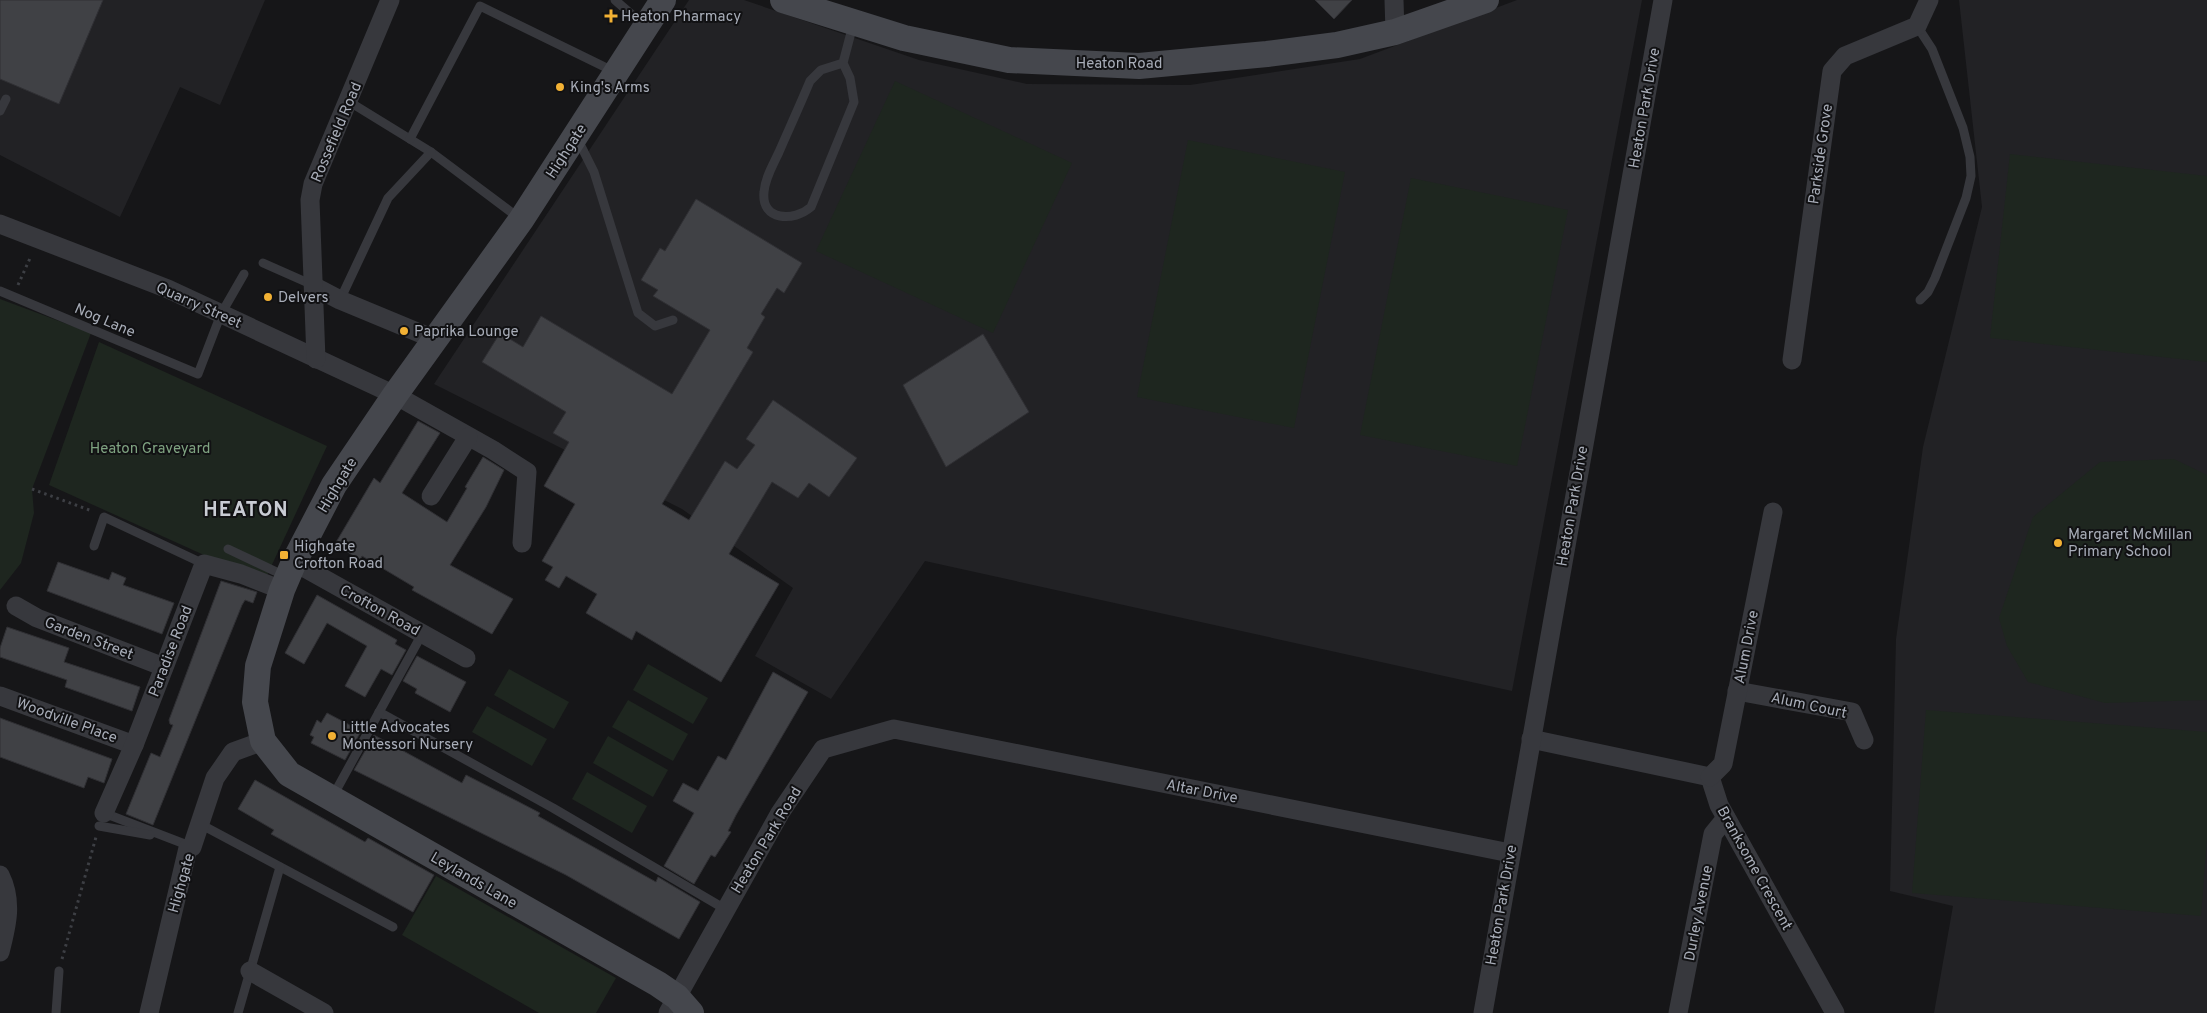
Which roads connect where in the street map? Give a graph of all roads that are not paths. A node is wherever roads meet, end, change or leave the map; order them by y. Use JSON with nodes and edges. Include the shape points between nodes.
{"nodes":[{"id":1,"x":390,"y":0,"type":"edge"},
{"id":2,"x":615,"y":0,"type":"edge"},
{"id":3,"x":663,"y":0,"type":"edge"},
{"id":4,"x":783,"y":0,"type":"edge"},
{"id":5,"x":1394,"y":0,"type":"edge"},
{"id":6,"x":1486,"y":0,"type":"edge"},
{"id":7,"x":1664,"y":0,"type":"edge"},
{"id":8,"x":1929,"y":2,"type":"edge"},
{"id":9,"x":854,"y":22,"type":"junction"},
{"id":10,"x":1917,"y":26,"type":"junction"},
{"id":11,"x":646,"y":27,"type":"junction"},
{"id":12,"x":1395,"y":32,"type":"junction"},
{"id":13,"x":843,"y":63,"type":"junction"},
{"id":14,"x":617,"y":73,"type":"junction"},
{"id":15,"x":6,"y":99,"type":"dead end"},
{"id":16,"x":348,"y":101,"type":"junction"},
{"id":17,"x":0,"y":112,"type":"edge"},
{"id":18,"x":576,"y":135,"type":"junction"},
{"id":19,"x":410,"y":139,"type":"junction"},
{"id":20,"x":431,"y":152,"type":"junction"},
{"id":21,"x":521,"y":220,"type":"junction"},
{"id":22,"x":0,"y":224,"type":"edge"},
{"id":23,"x":263,"y":263,"type":"dead end"},
{"id":24,"x":244,"y":274,"type":"dead end"},
{"id":25,"x":315,"y":286,"type":"junction"},
{"id":26,"x":0,"y":291,"type":"edge"},
{"id":27,"x":340,"y":300,"type":"junction"},
{"id":28,"x":1920,"y":300,"type":"dead end"},
{"id":29,"x":221,"y":314,"type":"junction"},
{"id":30,"x":673,"y":320,"type":"dead end"},
{"id":31,"x":434,"y":339,"type":"junction"},
{"id":32,"x":316,"y":359,"type":"junction"},
{"id":33,"x":1792,"y":360,"type":"dead end"},
{"id":34,"x":395,"y":395,"type":"junction"},
{"id":35,"x":468,"y":437,"type":"junction"},
{"id":36,"x":431,"y":496,"type":"dead end"},
{"id":37,"x":1773,"y":512,"type":"dead end"},
{"id":38,"x":522,"y":543,"type":"dead end"},
{"id":39,"x":94,"y":546,"type":"dead end"},
{"id":40,"x":228,"y":549,"type":"dead end"},
{"id":41,"x":204,"y":564,"type":"junction"},
{"id":42,"x":288,"y":576,"type":"junction"},
{"id":43,"x":16,"y":606,"type":"dead end"},
{"id":44,"x":422,"y":634,"type":"junction"},
{"id":45,"x":466,"y":658,"type":"dead end"},
{"id":46,"x":164,"y":667,"type":"junction"},
{"id":47,"x":1737,"y":691,"type":"junction"},
{"id":48,"x":0,"y":696,"type":"edge"},
{"id":49,"x":379,"y":712,"type":"junction"},
{"id":50,"x":894,"y":729,"type":"joint"},
{"id":51,"x":1530,"y":739,"type":"junction"},
{"id":52,"x":1864,"y":740,"type":"dead end"},
{"id":53,"x":263,"y":741,"type":"junction"},
{"id":54,"x":134,"y":745,"type":"junction"},
{"id":55,"x":1710,"y":777,"type":"junction"},
{"id":56,"x":332,"y":799,"type":"junction"},
{"id":57,"x":1726,"y":818,"type":"junction"},
{"id":58,"x":101,"y":819,"type":"junction"},
{"id":59,"x":200,"y":824,"type":"junction"},
{"id":60,"x":190,"y":848,"type":"junction"},
{"id":61,"x":1510,"y":853,"type":"junction"},
{"id":62,"x":280,"y":867,"type":"junction"},
{"id":63,"x":0,"y":874,"type":"edge"},
{"id":64,"x":725,"y":909,"type":"junction"},
{"id":65,"x":393,"y":927,"type":"dead end"},
{"id":66,"x":0,"y":952,"type":"edge"},
{"id":67,"x":59,"y":971,"type":"road end"},
{"id":68,"x":250,"y":971,"type":"junction"},
{"id":69,"x":679,"y":1008,"type":"edge"},
{"id":70,"x":56,"y":1013,"type":"edge"},
{"id":71,"x":149,"y":1013,"type":"edge"},
{"id":72,"x":238,"y":1013,"type":"edge"},
{"id":73,"x":324,"y":1013,"type":"edge"},
{"id":74,"x":1483,"y":1013,"type":"edge"},
{"id":75,"x":1678,"y":1013,"type":"edge"},
{"id":76,"x":1835,"y":1013,"type":"edge"}],
"edges":[{"from":1,"to":16,"type":"street","name":"Rossefield Road"},
{"from":2,"to":11,"type":"lane"},
{"from":3,"to":11,"type":"street","name":"Highgate"},
{"from":4,"to":9,"type":"street","name":"Heaton Road"},
{"from":5,"to":12,"type":"street"},
{"from":6,"to":12,"type":"street","name":"Heaton Road"},
{"from":7,"to":51,"type":"street","name":"Heaton Park Drive"},
{"from":8,"to":10,"type":"street"},
{"from":9,"to":12,"type":"street","name":"Heaton Road","via":[[904,38],[1009,60],[1139,66],[1337,45]]},
{"from":9,"to":13,"type":"lane"},
{"from":10,"to":28,"type":"lane","via":[[1932,49],[1963,128],[1971,176],[1966,198],[1935,278]]},
{"from":10,"to":33,"type":"street","name":"Parkside Grove","via":[[1845,56],[1832,71]]},
{"from":11,"to":14,"type":"street","name":"Highgate"},
{"from":13,"to":13,"type":"lane","via":[[850,78],[854,102],[811,207],[786,218],[768,210],[764,202],[766,181],[810,81],[821,70]]},
{"from":14,"to":18,"type":"street","name":"Highgate"},
{"from":14,"to":19,"type":"lane","via":[[480,6]]},
{"from":15,"to":17,"type":"lane"},
{"from":16,"to":19,"type":"lane"},
{"from":16,"to":25,"type":"street","name":"Rossefield Road","via":[[313,184],[310,200]]},
{"from":18,"to":21,"type":"street","name":"Highgate"},
{"from":18,"to":30,"type":"lane","via":[[594,172],[638,313],[655,326]]},
{"from":19,"to":20,"type":"lane"},
{"from":20,"to":21,"type":"lane"},
{"from":20,"to":27,"type":"lane","via":[[388,198]]},
{"from":21,"to":31,"type":"street","name":"Highgate"},
{"from":22,"to":29,"type":"street","name":"Quarry Street","via":[[168,289]]},
{"from":23,"to":25,"type":"lane"},
{"from":24,"to":29,"type":"lane"},
{"from":25,"to":27,"type":"street"},
{"from":25,"to":32,"type":"street","name":"Rossefield Road"},
{"from":26,"to":29,"type":"lane","name":"Nog Lane","via":[[198,374]]},
{"from":27,"to":31,"type":"street"},
{"from":29,"to":32,"type":"street","name":"Quarry Street"},
{"from":31,"to":34,"type":"street","name":"Highgate"},
{"from":32,"to":34,"type":"street","name":"Quarry Street"},
{"from":34,"to":35,"type":"street","name":"Quarry Street"},
{"from":34,"to":42,"type":"street","name":"Highgate","via":[[334,485]]},
{"from":35,"to":36,"type":"street"},
{"from":35,"to":38,"type":"street","name":"Quarry Street","via":[[527,472]]},
{"from":37,"to":47,"type":"street","name":"Alum Drive"},
{"from":39,"to":41,"type":"lane","via":[[104,517]]},
{"from":40,"to":42,"type":"lane"},
{"from":41,"to":42,"type":"street","via":[[241,574]]},
{"from":41,"to":46,"type":"street","name":"Paradise Road"},
{"from":42,"to":44,"type":"street","name":"Crofton Road"},
{"from":42,"to":53,"type":"street","name":"Highgate","via":[[258,666],[255,702]]},
{"from":43,"to":46,"type":"street","name":"Garden Street","via":[[37,618]]},
{"from":44,"to":45,"type":"street","name":"Crofton Road"},
{"from":44,"to":49,"type":"lane"},
{"from":46,"to":54,"type":"street","name":"Paradise Road"},
{"from":47,"to":52,"type":"street","name":"Alum Court","via":[[1852,712]]},
{"from":47,"to":55,"type":"street","name":"Alum Drive","via":[[1722,764]]},
{"from":48,"to":54,"type":"street","name":"Woodville Place"},
{"from":49,"to":56,"type":"lane"},
{"from":49,"to":64,"type":"lane","via":[[553,808]]},
{"from":50,"to":61,"type":"street","name":"Altar Drive"},
{"from":50,"to":64,"type":"street","name":"Heaton Park Road","via":[[823,749],[780,813]]},
{"from":51,"to":55,"type":"street"},
{"from":51,"to":61,"type":"street","name":"Heaton Park Drive"},
{"from":53,"to":56,"type":"street","name":"Leylands Lane","via":[[289,774]]},
{"from":53,"to":59,"type":"street","name":"Highgate","via":[[234,752],[215,778]]},
{"from":54,"to":58,"type":"street","name":"Paradise Road"},
{"from":55,"to":57,"type":"street","name":"Branksome Crescent"},
{"from":56,"to":69,"type":"street","name":"Leylands Lane","via":[[658,984]]},
{"from":57,"to":75,"type":"street","name":"Durley Avenue","via":[[1713,834]]},
{"from":57,"to":76,"type":"street","name":"Branksome Crescent"},
{"from":58,"to":60,"type":"lane"},
{"from":58,"to":60,"type":"lane"},
{"from":59,"to":60,"type":"street","name":"Highgate"},
{"from":59,"to":62,"type":"lane"},
{"from":60,"to":71,"type":"street","name":"Highgate"},
{"from":61,"to":74,"type":"street","name":"Heaton Park Drive"},
{"from":62,"to":65,"type":"lane"},
{"from":62,"to":68,"type":"lane"},
{"from":63,"to":66,"type":"street","via":[[9,904]]},
{"from":64,"to":69,"type":"street","name":"Heaton Park Road"},
{"from":67,"to":70,"type":"lane"},
{"from":68,"to":72,"type":"lane"},
{"from":68,"to":73,"type":"street"}]}
